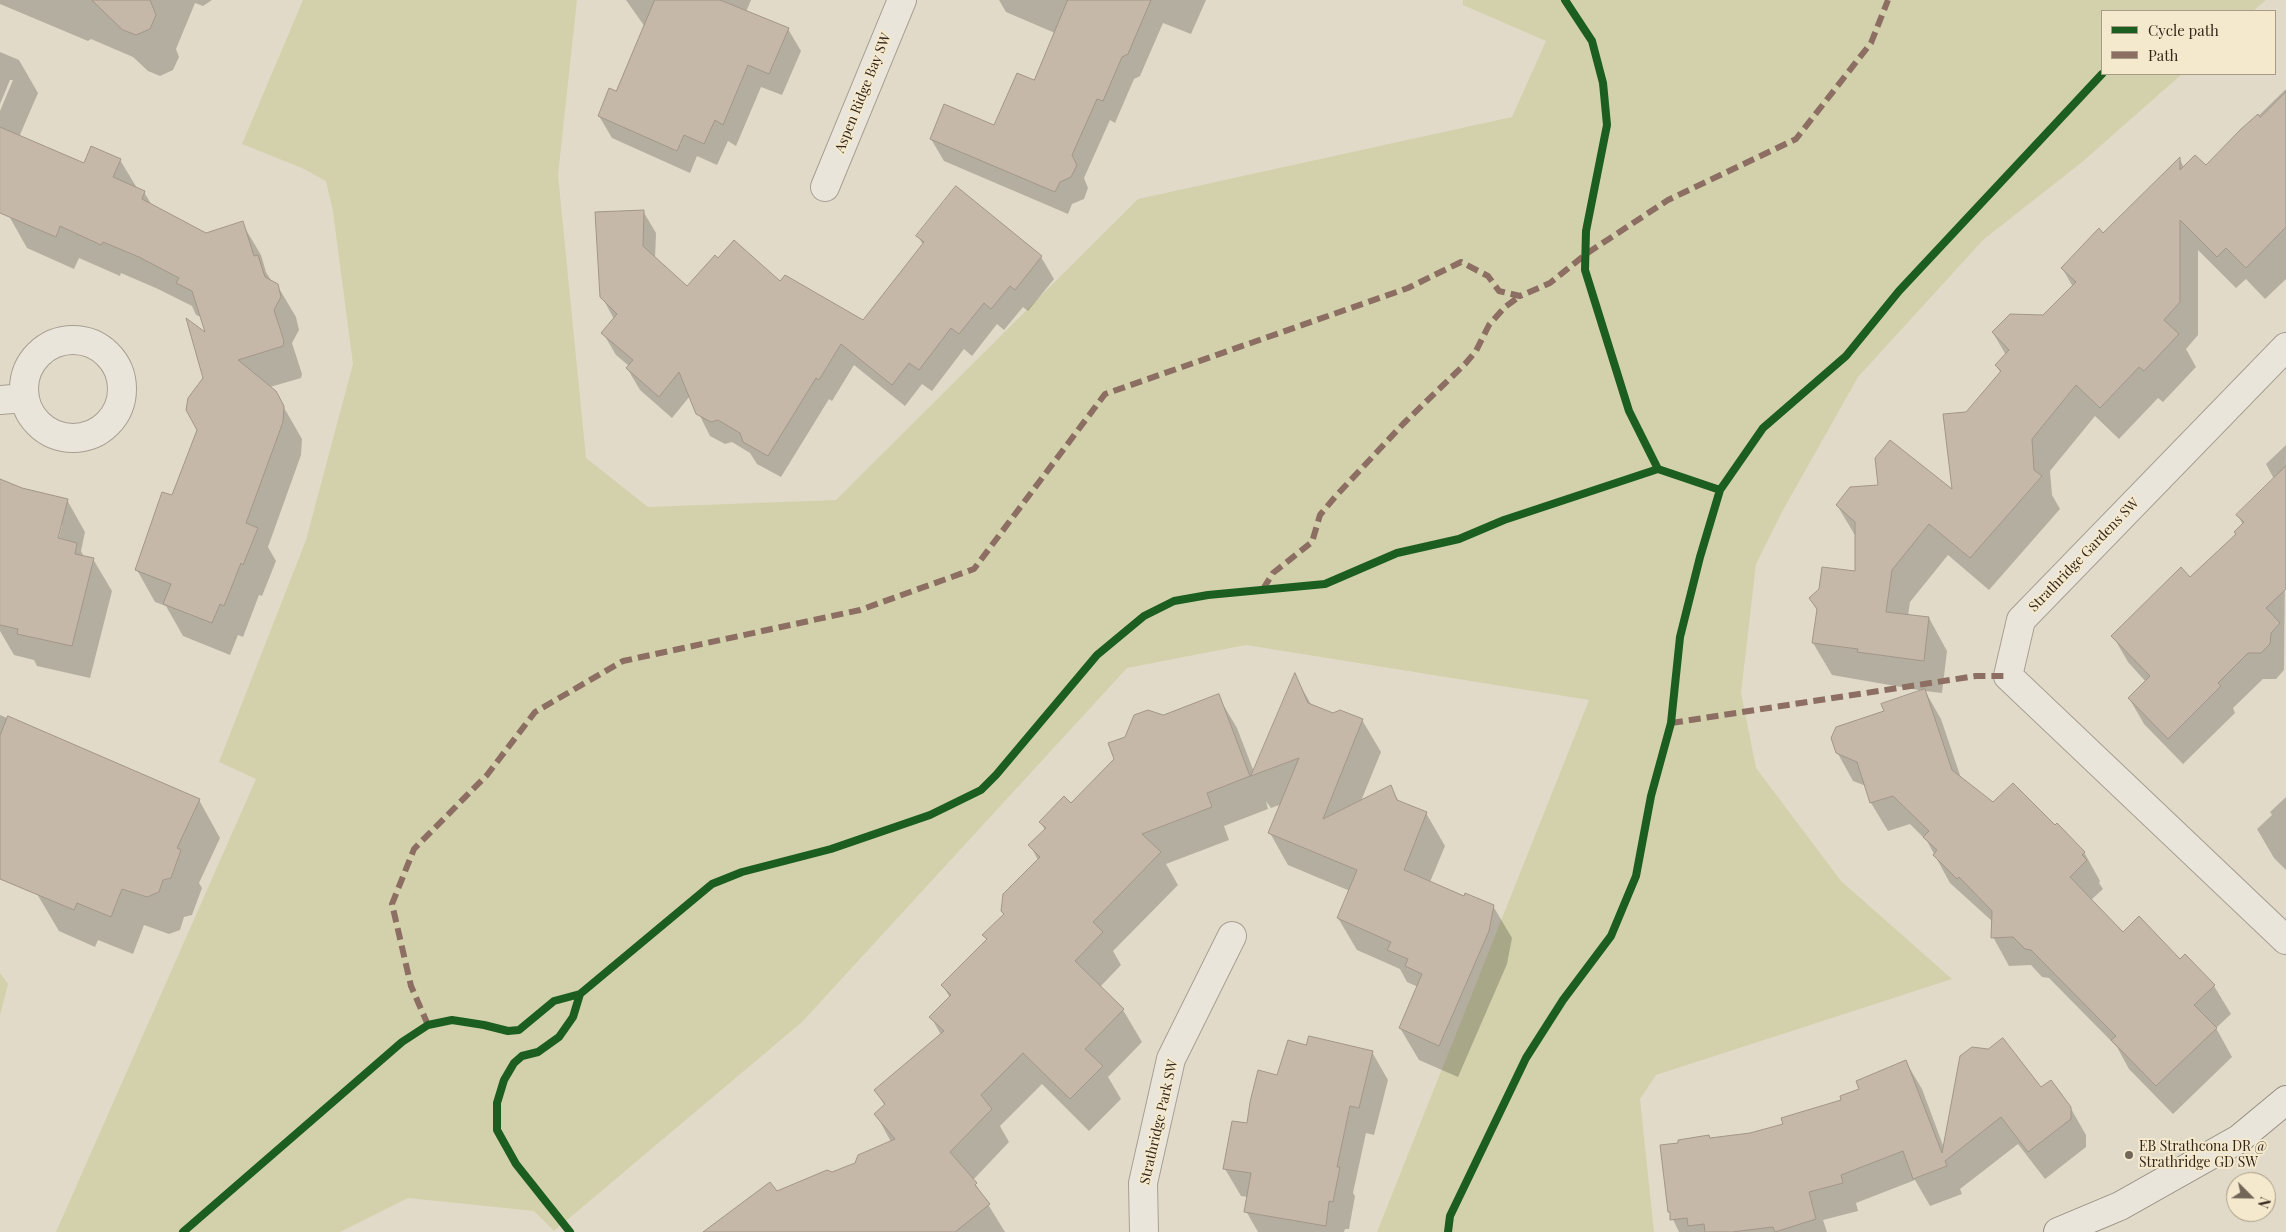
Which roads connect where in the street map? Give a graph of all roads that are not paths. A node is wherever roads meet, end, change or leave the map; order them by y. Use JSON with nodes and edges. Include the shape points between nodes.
{"nodes":[{"id":1,"x":902,"y":0,"type":"edge"},
{"id":2,"x":825,"y":187,"type":"dead end"},
{"id":3,"x":2286,"y":346,"type":"edge"},
{"id":4,"x":1232,"y":936,"type":"dead end"},
{"id":5,"x":2286,"y":940,"type":"edge"},
{"id":6,"x":2286,"y":1100,"type":"edge"},
{"id":7,"x":1144,"y":1232,"type":"edge"},
{"id":8,"x":2058,"y":1232,"type":"edge"}],
"edges":[{"from":1,"to":2,"type":"street","name":"Aspen Ridge Bay SW"},
{"from":3,"to":5,"type":"street","name":"Strathridge Gardens SW","via":[[2021,620],[2008,676]]},
{"from":4,"to":7,"type":"street","name":"Strathridge Park SW","via":[[1171,1060],[1143,1183]]},
{"from":6,"to":8,"type":"street","via":[[2240,1139],[2120,1206]]}]}
